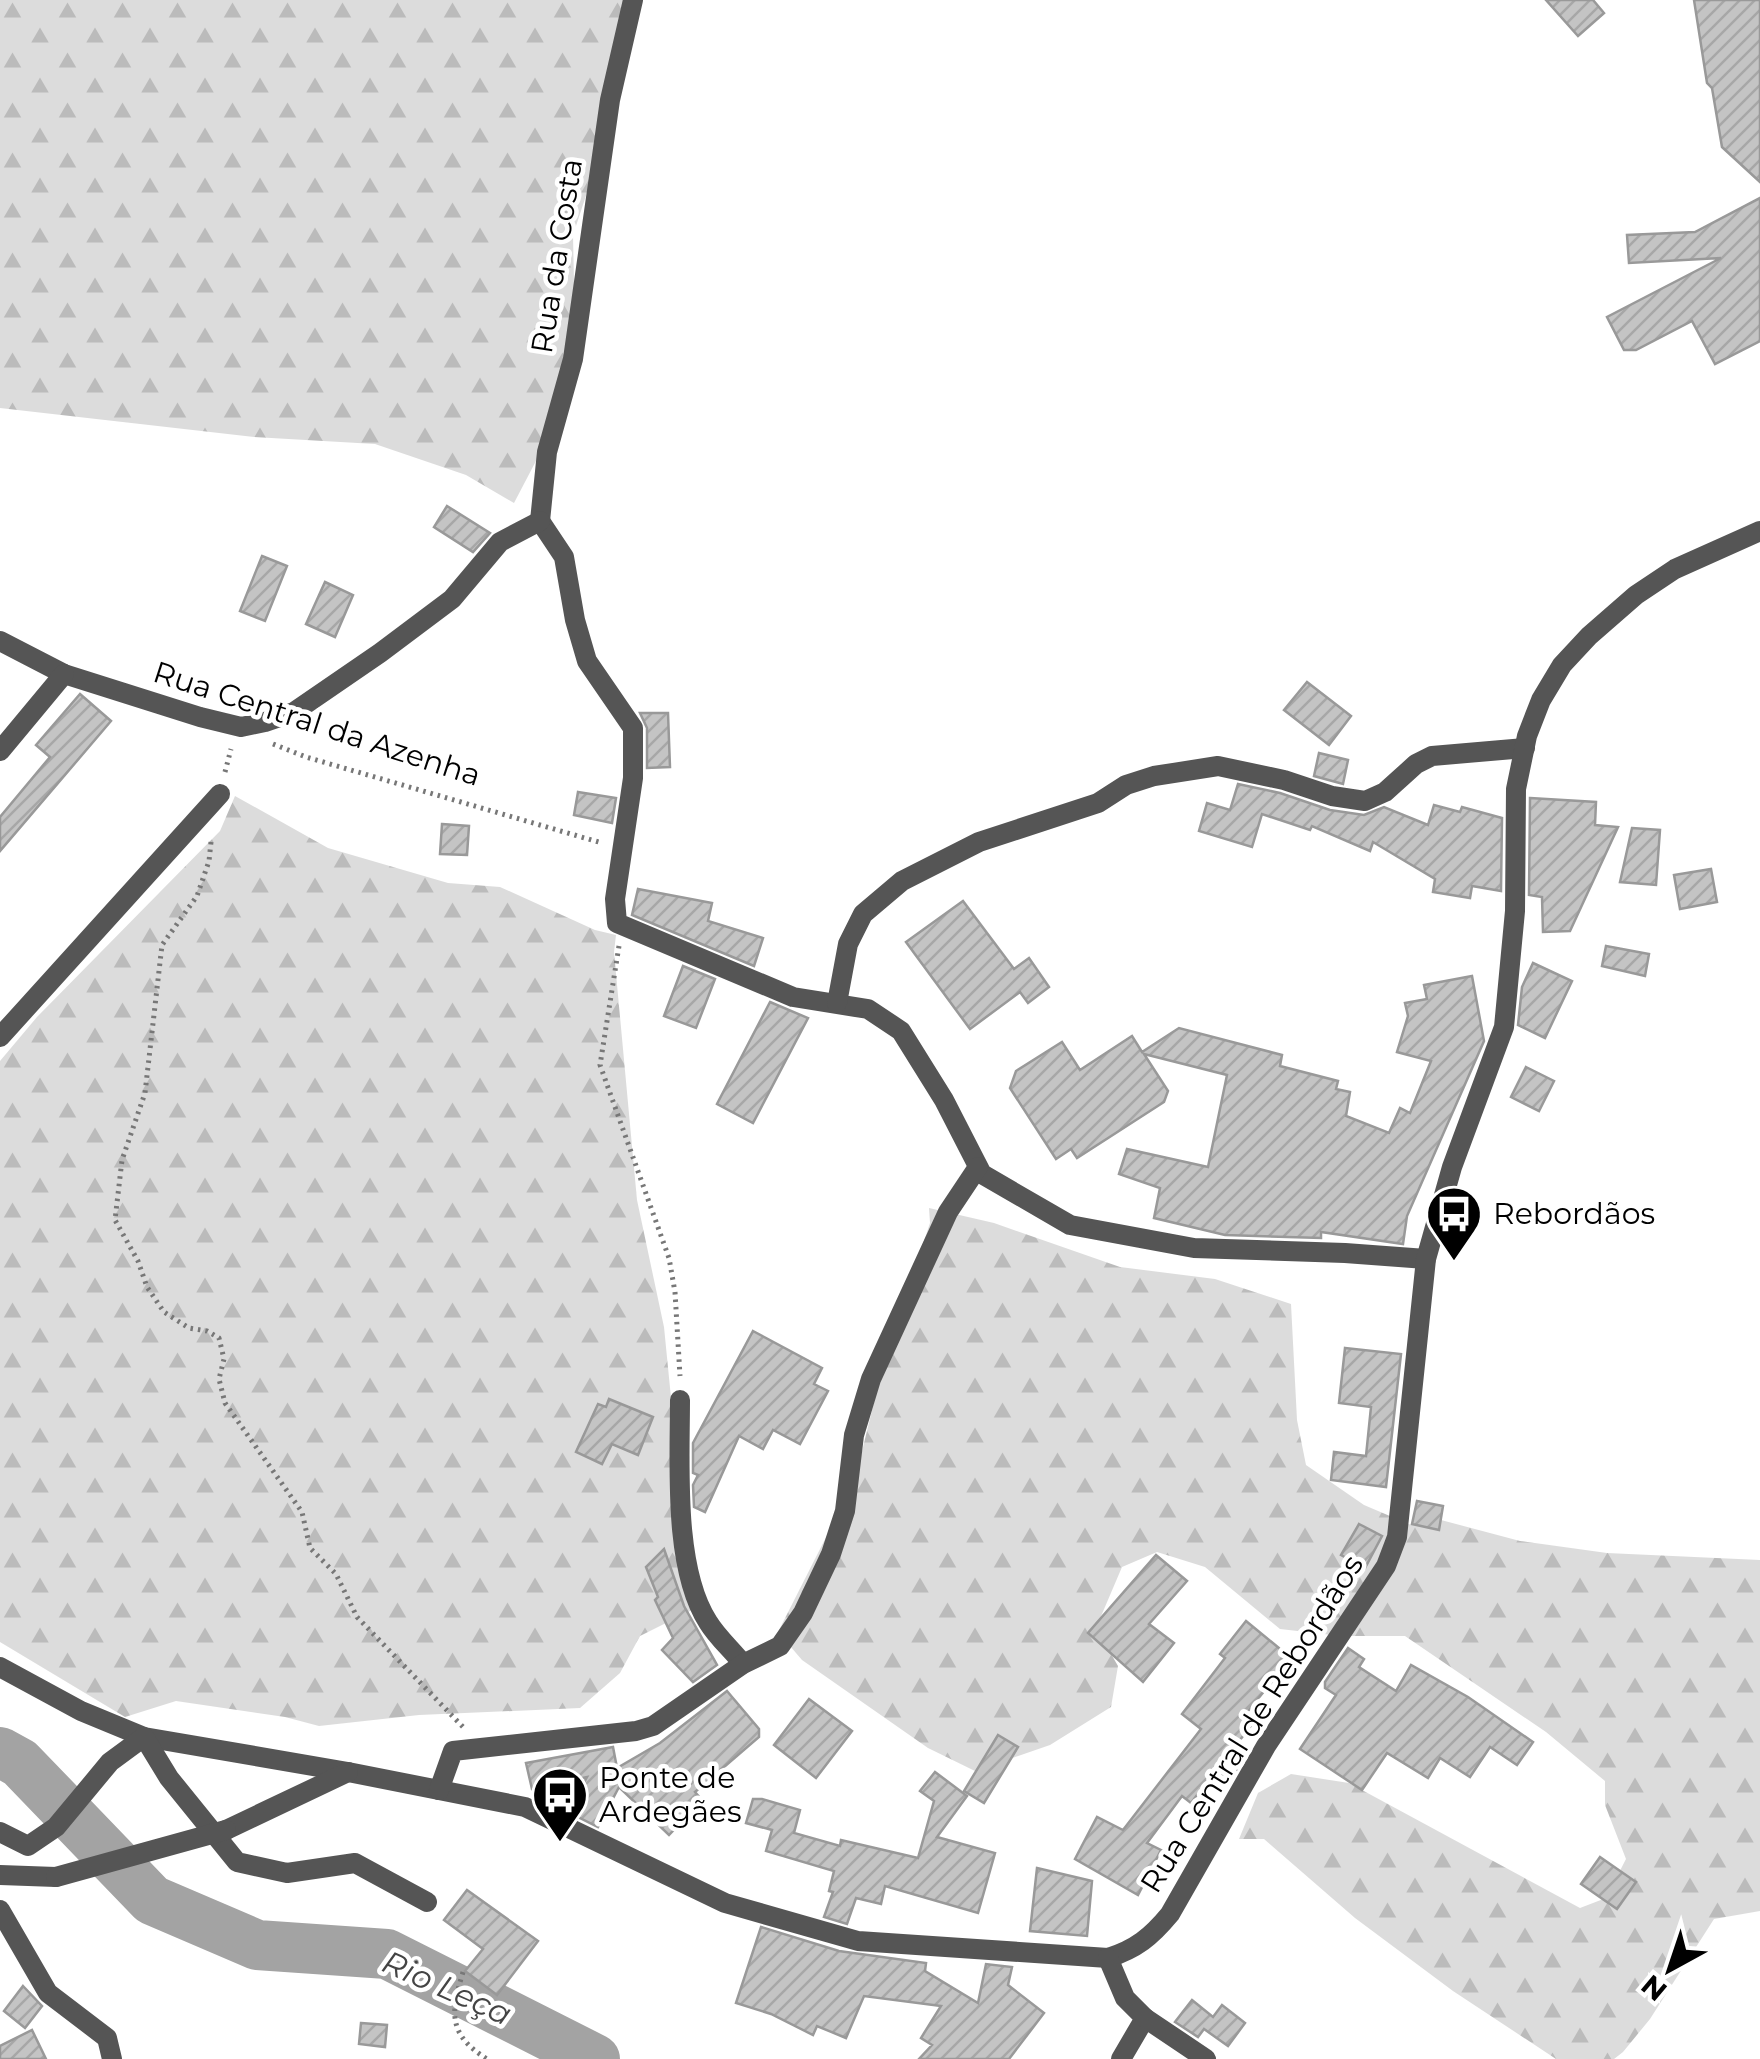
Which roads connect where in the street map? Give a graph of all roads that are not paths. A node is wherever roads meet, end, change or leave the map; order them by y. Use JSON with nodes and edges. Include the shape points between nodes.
{"nodes":[{"id":1,"x":633,"y":0,"type":"edge"},
{"id":2,"x":540,"y":521,"type":"junction"},
{"id":3,"x":1760,"y":531,"type":"edge"},
{"id":4,"x":0,"y":641,"type":"edge"},
{"id":5,"x":64,"y":674,"type":"junction"},
{"id":6,"x":1525,"y":748,"type":"junction"},
{"id":7,"x":0,"y":751,"type":"edge"},
{"id":8,"x":220,"y":794,"type":"road end"},
{"id":9,"x":836,"y":1003,"type":"junction"},
{"id":10,"x":0,"y":1037,"type":"edge"},
{"id":11,"x":978,"y":1166,"type":"junction"},
{"id":12,"x":1426,"y":1260,"type":"junction"},
{"id":13,"x":680,"y":1400,"type":"road end"},
{"id":14,"x":744,"y":1664,"type":"junction"},
{"id":15,"x":0,"y":1668,"type":"edge"},
{"id":16,"x":144,"y":1736,"type":"junction"},
{"id":17,"x":348,"y":1772,"type":"junction"},
{"id":18,"x":440,"y":1790,"type":"junction"},
{"id":19,"x":0,"y":1832,"type":"edge"},
{"id":20,"x":0,"y":1875,"type":"edge"},
{"id":21,"x":428,"y":1902,"type":"dead end"},
{"id":22,"x":0,"y":1910,"type":"edge"},
{"id":23,"x":1108,"y":1958,"type":"junction"},
{"id":24,"x":1144,"y":2018,"type":"junction"},
{"id":25,"x":112,"y":2059,"type":"edge"},
{"id":26,"x":1121,"y":2059,"type":"edge"},
{"id":27,"x":1206,"y":2059,"type":"edge"}],
"edges":[{"from":1,"to":2,"type":"street","name":"Rua da Costa","via":[[610,100],[574,359],[547,452]]},
{"from":2,"to":5,"type":"street","name":"Rua Central da Azenha","via":[[500,542],[452,599],[294,712],[242,727]]},
{"from":2,"to":9,"type":"street","via":[[564,557],[587,661],[632,728],[617,924],[793,997]]},
{"from":3,"to":6,"type":"street","name":"Rua Central de Rebordãos","via":[[1676,569],[1589,636],[1541,700]]},
{"from":4,"to":5,"type":"street","name":"Rua Central da Azenha"},
{"from":5,"to":7,"type":"street"},
{"from":6,"to":9,"type":"street","via":[[1432,756],[1365,800],[1218,766],[1126,784],[1098,803],[979,842],[902,881],[862,914],[848,944]]},
{"from":6,"to":12,"type":"street","name":"Rua Central de Rebordãos","via":[[1516,788],[1515,912],[1504,1026]]},
{"from":8,"to":10,"type":"street"},
{"from":9,"to":11,"type":"street","via":[[868,1009],[901,1031]]},
{"from":11,"to":12,"type":"street","via":[[1070,1224],[1194,1248]]},
{"from":11,"to":14,"type":"street","via":[[948,1212],[871,1379],[854,1434],[845,1511],[803,1614],[780,1646]]},
{"from":12,"to":23,"type":"street","name":"Rua Central de Rebordãos","via":[[1401,1516],[1386,1566],[1266,1746],[1170,1914],[1136,1948]]},
{"from":13,"to":14,"type":"street","via":[[680,1505],[690,1574],[707,1621]]},
{"from":14,"to":18,"type":"street","via":[[653,1726],[453,1751]]},
{"from":15,"to":16,"type":"street"},
{"from":16,"to":17,"type":"street"},
{"from":16,"to":19,"type":"street","via":[[110,1762],[56,1827],[28,1846]]},
{"from":16,"to":21,"type":"street","via":[[168,1778],[237,1862],[287,1873],[355,1863]]},
{"from":17,"to":18,"type":"street"},
{"from":17,"to":20,"type":"street","bridge":true,"via":[[226,1830],[56,1878]]},
{"from":18,"to":23,"type":"street","via":[[525,1807],[724,1902],[858,1941]]},
{"from":22,"to":25,"type":"street","via":[[48,1993],[107,2038]]},
{"from":23,"to":24,"type":"street","via":[[1125,1998]]},
{"from":24,"to":26,"type":"street"},
{"from":24,"to":27,"type":"street"}]}
